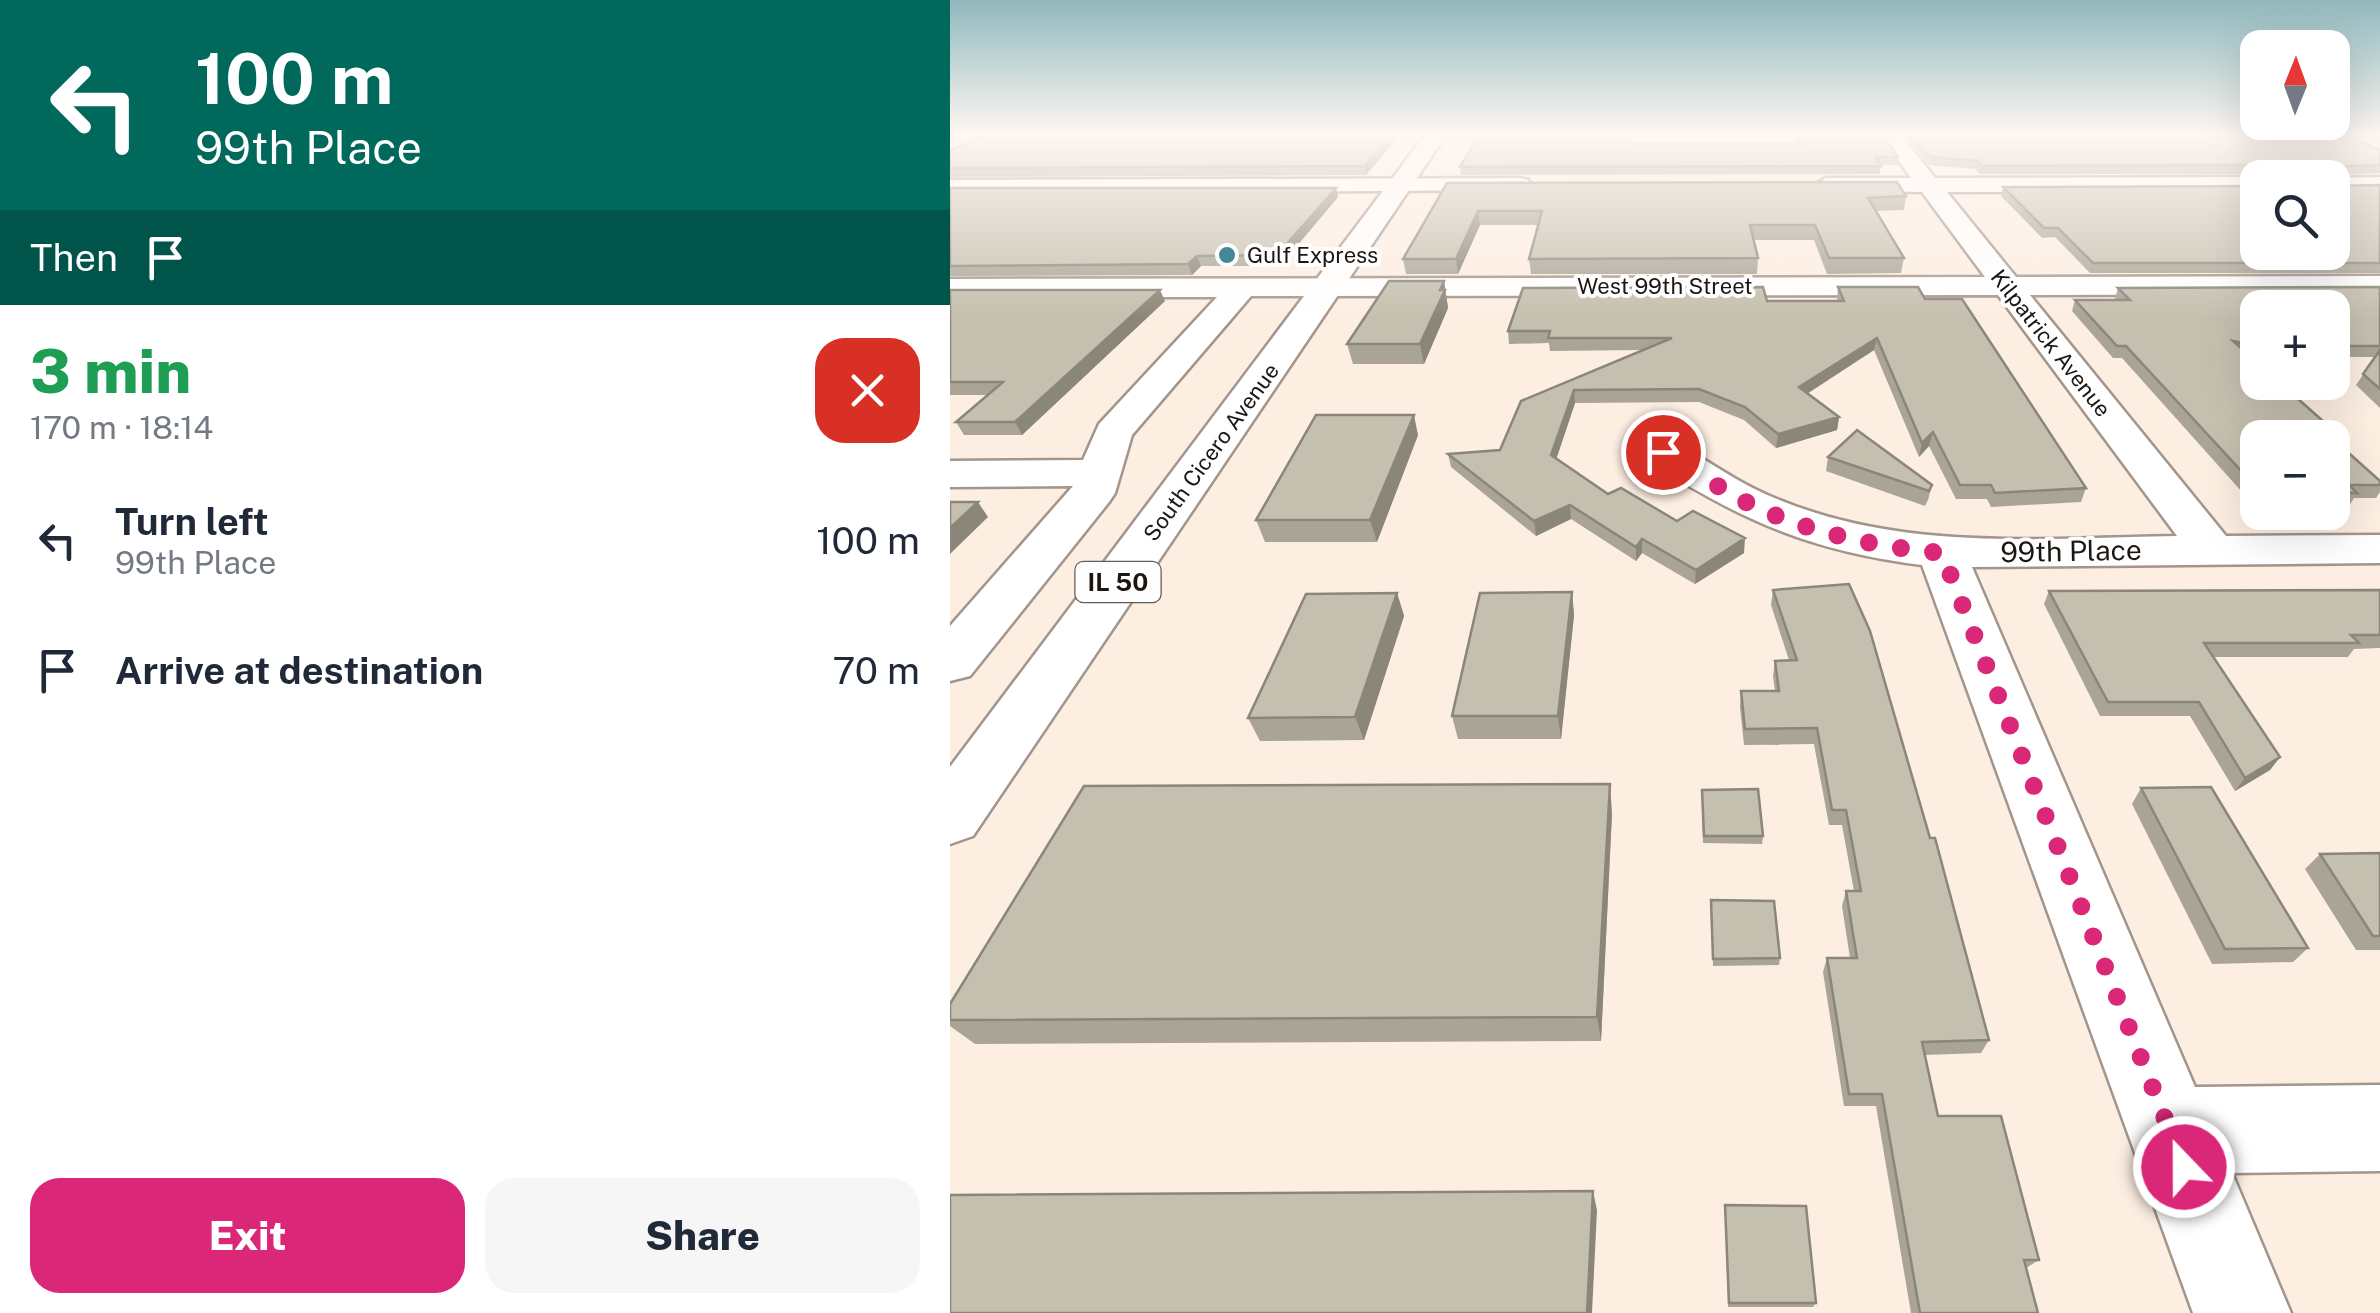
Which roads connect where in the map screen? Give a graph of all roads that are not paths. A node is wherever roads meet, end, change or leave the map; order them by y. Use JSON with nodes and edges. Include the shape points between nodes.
{"nodes":[{"id":1,"x":1393,"y":196,"type":"edge"},
{"id":2,"x":1937,"y":196,"type":"edge"},
{"id":3,"x":2006,"y":284,"type":"junction"},
{"id":4,"x":2380,"y":285,"type":"edge"},
{"id":5,"x":1328,"y":287,"type":"junction"},
{"id":6,"x":950,"y":288,"type":"edge"},
{"id":7,"x":1242,"y":288,"type":"junction"},
{"id":8,"x":1663,"y":452,"type":"dead end"},
{"id":9,"x":1097,"y":473,"type":"junction"},
{"id":10,"x":950,"y":474,"type":"edge"},
{"id":11,"x":2212,"y":550,"type":"junction"},
{"id":12,"x":2380,"y":550,"type":"edge"},
{"id":13,"x":1942,"y":553,"type":"junction"},
{"id":14,"x":950,"y":662,"type":"edge"},
{"id":15,"x":950,"y":817,"type":"edge"},
{"id":16,"x":2380,"y":1128,"type":"edge"},
{"id":17,"x":2170,"y":1130,"type":"junction"},
{"id":18,"x":2242,"y":1313,"type":"edge"}],
"edges":[{"from":1,"to":5,"type":"street","name":"South Cicero Avenue","number":"IL 50"},
{"from":2,"to":3,"type":"street","name":"Kilpatrick Avenue"},
{"from":3,"to":4,"type":"street","name":"West 99th Street"},
{"from":3,"to":5,"type":"street","name":"West 99th Street"},
{"from":3,"to":11,"type":"street","name":"Kilpatrick Avenue"},
{"from":5,"to":7,"type":"street","name":"West 99th Street"},
{"from":5,"to":15,"type":"street","name":"South Cicero Avenue","number":"IL 50"},
{"from":6,"to":7,"type":"street","name":"West 99th Street"},
{"from":7,"to":9,"type":"street","via":[[1114,432]]},
{"from":8,"to":13,"type":"street","name":"99th Place","via":[[1756,507],[1802,524]]},
{"from":9,"to":10,"type":"street"},
{"from":9,"to":14,"type":"street","via":[[1093,494]]},
{"from":11,"to":12,"type":"street","name":"99th Place"},
{"from":11,"to":13,"type":"street","name":"99th Place"},
{"from":13,"to":17,"type":"street"},
{"from":16,"to":17,"type":"street"},
{"from":17,"to":18,"type":"street"}]}
